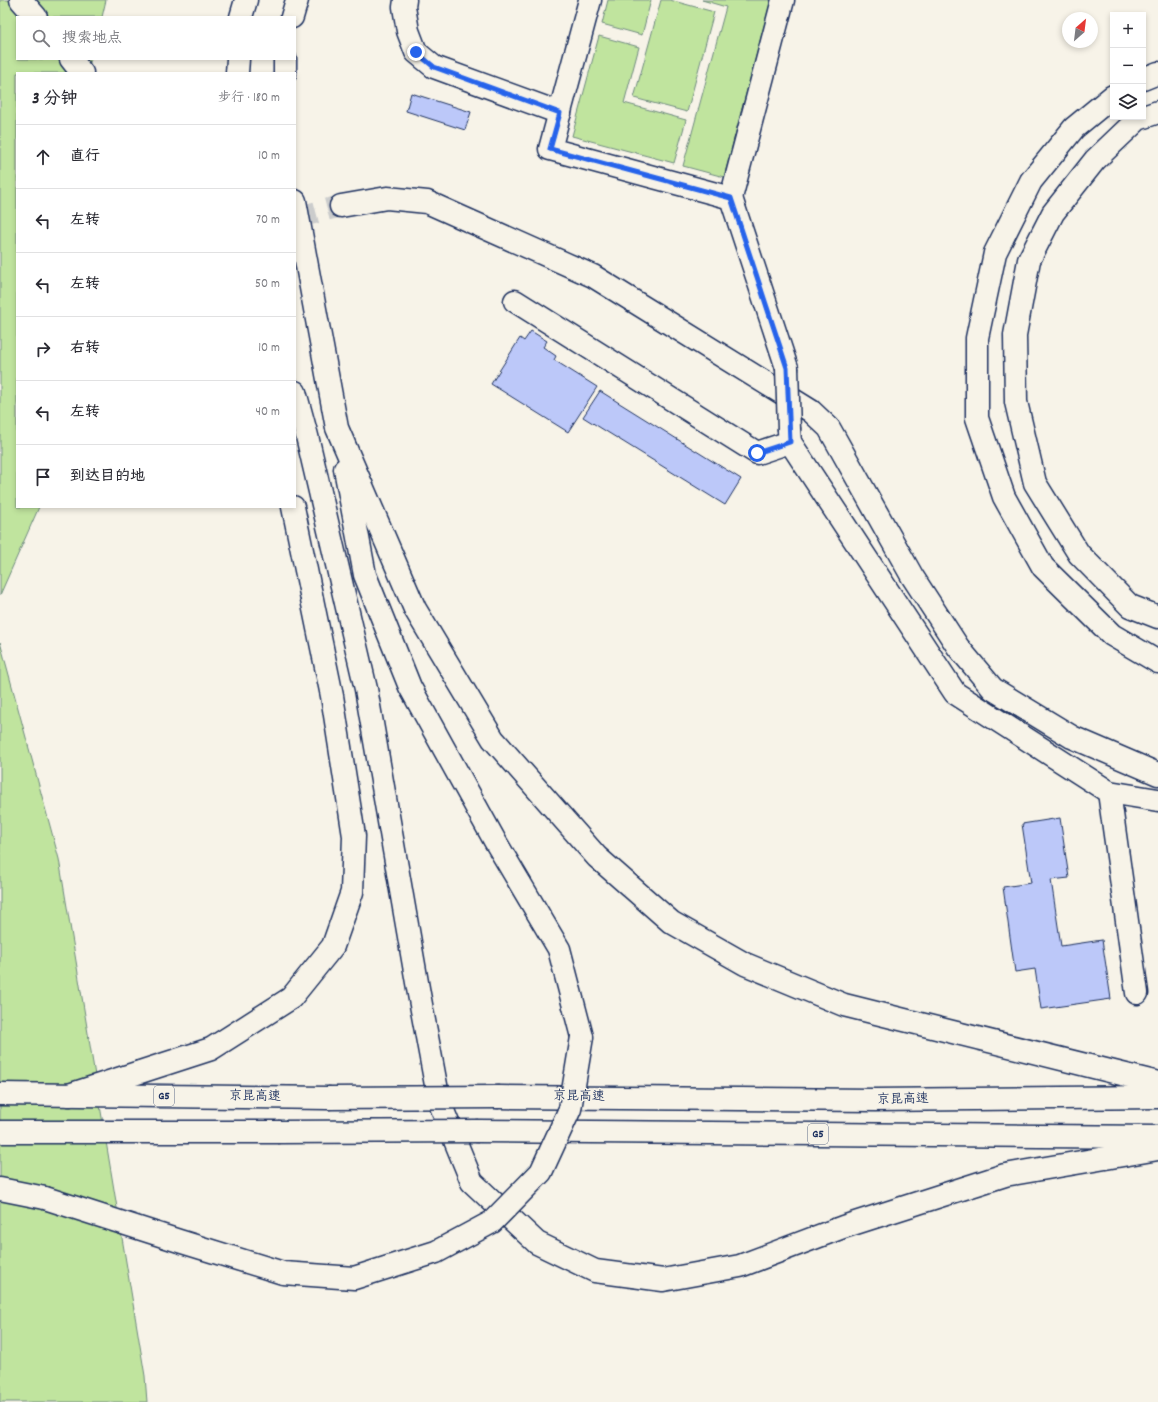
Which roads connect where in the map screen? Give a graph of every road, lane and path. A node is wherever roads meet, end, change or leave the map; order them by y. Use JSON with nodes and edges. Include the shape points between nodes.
{"nodes":[{"id":1,"x":21,"y":0,"type":"edge"},
{"id":2,"x":246,"y":0,"type":"edge"},
{"id":3,"x":297,"y":0,"type":"edge"},
{"id":4,"x":405,"y":0,"type":"edge"},
{"id":5,"x":590,"y":0,"type":"edge"},
{"id":6,"x":783,"y":0,"type":"edge"},
{"id":7,"x":35,"y":16,"type":"edge"},
{"id":8,"x":241,"y":16,"type":"edge"},
{"id":9,"x":292,"y":16,"type":"edge"},
{"id":10,"x":72,"y":60,"type":"edge"},
{"id":11,"x":238,"y":60,"type":"edge"},
{"id":12,"x":285,"y":60,"type":"edge"},
{"id":13,"x":81,"y":72,"type":"edge"},
{"id":14,"x":237,"y":72,"type":"edge"},
{"id":15,"x":285,"y":72,"type":"edge"},
{"id":16,"x":1158,"y":73,"type":"edge"},
{"id":17,"x":1146,"y":78,"type":"edge"},
{"id":18,"x":1110,"y":98,"type":"edge"},
{"id":19,"x":1158,"y":112,"type":"edge"},
{"id":20,"x":560,"y":113,"type":"junction"},
{"id":21,"x":731,"y":198,"type":"junction"},
{"id":22,"x":296,"y":206,"type":"edge"},
{"id":23,"x":341,"y":206,"type":"tunnel mouth"},
{"id":24,"x":515,"y":301,"type":"dead end"},
{"id":25,"x":296,"y":396,"type":"edge"},
{"id":26,"x":337,"y":428,"type":"junction"},
{"id":27,"x":790,"y":436,"type":"junction"},
{"id":28,"x":293,"y":508,"type":"edge"},
{"id":29,"x":1158,"y":617,"type":"edge"},
{"id":30,"x":1158,"y":662,"type":"edge"},
{"id":31,"x":1158,"y":774,"type":"edge"},
{"id":32,"x":1109,"y":792,"type":"junction"},
{"id":33,"x":1158,"y":800,"type":"edge"},
{"id":34,"x":1137,"y":993,"type":"dead end"},
{"id":35,"x":1158,"y":1083,"type":"edge"},
{"id":36,"x":0,"y":1094,"type":"edge"},
{"id":37,"x":69,"y":1095,"type":"junction"},
{"id":38,"x":1158,"y":1097,"type":"edge"},
{"id":39,"x":0,"y":1132,"type":"edge"},
{"id":40,"x":1158,"y":1136,"type":"edge"},
{"id":41,"x":1158,"y":1149,"type":"edge"},
{"id":42,"x":0,"y":1189,"type":"edge"}],
"edges":[{"from":1,"to":7,"type":"main road"},
{"from":2,"to":8,"type":"main road"},
{"from":3,"to":9,"type":"main road"},
{"from":4,"to":20,"type":"main road","via":[[408,32],[416,52],[434,67]]},
{"from":5,"to":20,"type":"main road"},
{"from":6,"to":21,"type":"main road"},
{"from":10,"to":13,"type":"main road"},
{"from":11,"to":14,"type":"main road"},
{"from":12,"to":15,"type":"main road"},
{"from":16,"to":17,"type":"main road"},
{"from":18,"to":30,"type":"main road","via":[[1074,128],[1031,181],[995,253],[976,338],[977,418],[1004,497],[1043,567],[1112,635]]},
{"from":19,"to":29,"type":"main road","via":[[1138,119],[1095,160],[1053,213],[1029,260],[1015,335],[1016,402],[1035,483],[1079,554],[1130,606]]},
{"from":20,"to":21,"type":"main road","via":[[550,149]]},
{"from":21,"to":27,"type":"main road","bridge":true,"via":[[787,368]]},
{"from":22,"to":26,"type":"main road"},
{"from":23,"to":31,"type":"main road","via":[[387,198],[427,202],[593,276],[811,411],[829,428],[912,576],[958,647],[993,689],[1072,737]]},
{"from":24,"to":27,"type":"main road","via":[[757,453]]},
{"from":25,"to":41,"type":"main road","via":[[366,689],[439,1101],[472,1182],[537,1243],[595,1271],[663,1280],[740,1266],[843,1227],[1005,1174]]},
{"from":26,"to":35,"type":"main road","via":[[415,609],[493,739],[597,857],[671,922],[745,964],[844,1005]]},
{"from":26,"to":42,"type":"main road","bridge":true,"via":[[365,575],[410,687],[495,841],[559,949],[582,1036],[570,1109],[541,1172],[492,1222],[436,1252],[354,1278],[284,1272],[45,1198]]},
{"from":27,"to":32,"type":"main road","via":[[955,693]]},
{"from":28,"to":37,"type":"main road","via":[[332,696],[354,836],[352,892],[333,946],[291,998],[211,1050]]},
{"from":32,"to":33,"type":"main road"},
{"from":32,"to":34,"type":"main road"},
{"from":36,"to":37,"type":"main road","name":"京昆高速","number":"G5"},
{"from":37,"to":38,"type":"main road","name":"京昆高速","number":"G5","bridge":true,"via":[[875,1100]]},
{"from":39,"to":40,"type":"main road","number":"G5","bridge":true,"via":[[478,1131]]}]}
